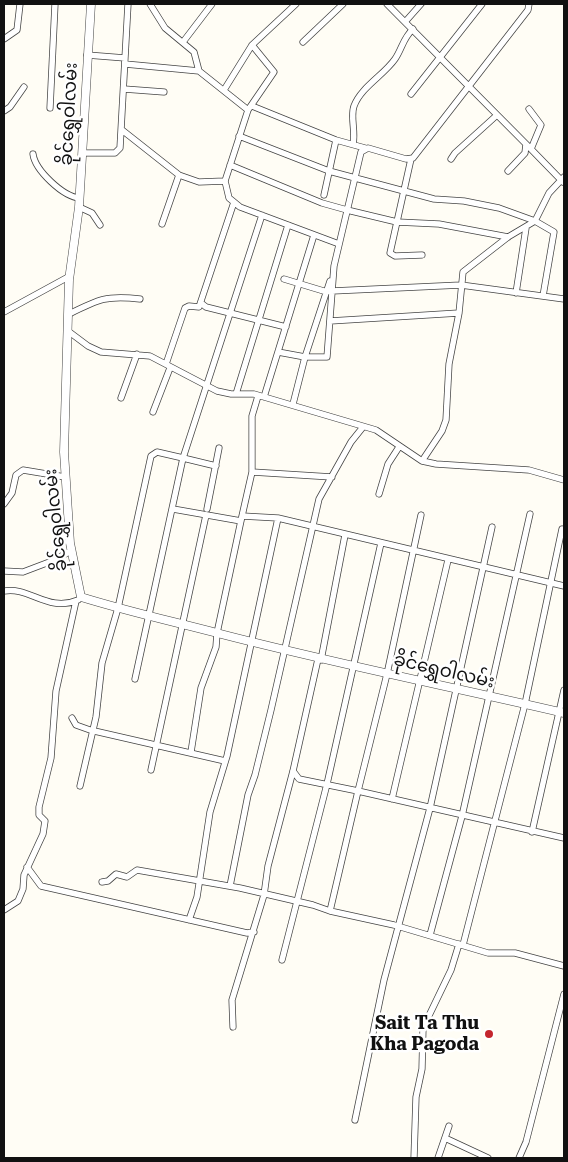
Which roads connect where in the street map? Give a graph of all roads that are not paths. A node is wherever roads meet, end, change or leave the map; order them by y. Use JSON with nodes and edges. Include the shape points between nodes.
{"nodes":[{"id":1,"x":20,"y":4,"type":"edge"},
{"id":2,"x":55,"y":4,"type":"edge"},
{"id":3,"x":91,"y":4,"type":"edge"},
{"id":4,"x":128,"y":4,"type":"edge"},
{"id":5,"x":150,"y":4,"type":"edge"},
{"id":6,"x":212,"y":4,"type":"edge"},
{"id":7,"x":296,"y":4,"type":"edge"},
{"id":8,"x":343,"y":4,"type":"edge"},
{"id":9,"x":387,"y":4,"type":"edge"},
{"id":10,"x":421,"y":4,"type":"edge"},
{"id":11,"x":482,"y":4,"type":"edge"},
{"id":12,"x":529,"y":4,"type":"edge"},
{"id":13,"x":405,"y":22,"type":"junction"},
{"id":14,"x":413,"y":29,"type":"junction"},
{"id":15,"x":4,"y":39,"type":"edge"},
{"id":16,"x":183,"y":42,"type":"junction"},
{"id":17,"x":303,"y":42,"type":"dead end"},
{"id":18,"x":252,"y":45,"type":"junction"},
{"id":19,"x":87,"y":55,"type":"junction"},
{"id":20,"x":441,"y":58,"type":"junction"},
{"id":21,"x":125,"y":61,"type":"junction"},
{"id":22,"x":199,"y":71,"type":"junction"},
{"id":23,"x":24,"y":87,"type":"dead end"},
{"id":24,"x":469,"y":88,"type":"junction"},
{"id":25,"x":124,"y":89,"type":"junction"},
{"id":26,"x":224,"y":90,"type":"junction"},
{"id":27,"x":164,"y":92,"type":"dead end"},
{"id":28,"x":411,"y":94,"type":"dead end"},
{"id":29,"x":50,"y":108,"type":"dead end"},
{"id":30,"x":250,"y":108,"type":"junction"},
{"id":31,"x":529,"y":109,"type":"dead end"},
{"id":32,"x":4,"y":111,"type":"edge"},
{"id":33,"x":496,"y":116,"type":"junction"},
{"id":34,"x":122,"y":130,"type":"junction"},
{"id":35,"x":240,"y":136,"type":"junction"},
{"id":36,"x":336,"y":140,"type":"junction"},
{"id":37,"x":354,"y":144,"type":"junction"},
{"id":38,"x":526,"y":144,"type":"junction"},
{"id":39,"x":365,"y":148,"type":"junction"},
{"id":40,"x":531,"y":149,"type":"junction"},
{"id":41,"x":82,"y":152,"type":"junction"},
{"id":42,"x":33,"y":154,"type":"dead end"},
{"id":43,"x":411,"y":159,"type":"junction"},
{"id":44,"x":452,"y":159,"type":"dead end"},
{"id":45,"x":230,"y":165,"type":"junction"},
{"id":46,"x":508,"y":170,"type":"dead end"},
{"id":47,"x":329,"y":171,"type":"junction"},
{"id":48,"x":179,"y":175,"type":"junction"},
{"id":49,"x":355,"y":178,"type":"junction"},
{"id":50,"x":563,"y":180,"type":"edge"},
{"id":51,"x":225,"y":181,"type":"junction"},
{"id":52,"x":405,"y":191,"type":"junction"},
{"id":53,"x":324,"y":195,"type":"dead end"},
{"id":54,"x":234,"y":202,"type":"junction"},
{"id":55,"x":79,"y":203,"type":"junction"},
{"id":56,"x":347,"y":210,"type":"junction"},
{"id":57,"x":262,"y":215,"type":"junction"},
{"id":58,"x":535,"y":221,"type":"junction"},
{"id":59,"x":397,"y":222,"type":"junction"},
{"id":60,"x":162,"y":224,"type":"dead end"},
{"id":61,"x":100,"y":225,"type":"dead end"},
{"id":62,"x":288,"y":225,"type":"junction"},
{"id":63,"x":526,"y":228,"type":"junction"},
{"id":64,"x":314,"y":235,"type":"junction"},
{"id":65,"x":508,"y":238,"type":"junction"},
{"id":66,"x":339,"y":244,"type":"junction"},
{"id":67,"x":422,"y":255,"type":"dead end"},
{"id":68,"x":70,"y":276,"type":"junction"},
{"id":69,"x":284,"y":279,"type":"dead end"},
{"id":70,"x":299,"y":284,"type":"junction"},
{"id":71,"x":460,"y":286,"type":"junction"},
{"id":72,"x":329,"y":291,"type":"junction"},
{"id":73,"x":516,"y":292,"type":"junction"},
{"id":74,"x":543,"y":296,"type":"junction"},
{"id":75,"x":140,"y":299,"type":"dead end"},
{"id":76,"x":564,"y":299,"type":"edge"},
{"id":77,"x":201,"y":304,"type":"junction"},
{"id":78,"x":4,"y":312,"type":"edge"},
{"id":79,"x":231,"y":313,"type":"junction"},
{"id":80,"x":459,"y":313,"type":"junction"},
{"id":81,"x":69,"y":314,"type":"junction"},
{"id":82,"x":259,"y":321,"type":"junction"},
{"id":83,"x":330,"y":321,"type":"junction"},
{"id":84,"x":286,"y":327,"type":"junction"},
{"id":85,"x":68,"y":331,"type":"junction"},
{"id":86,"x":278,"y":352,"type":"junction"},
{"id":87,"x":137,"y":354,"type":"junction"},
{"id":88,"x":305,"y":357,"type":"junction"},
{"id":89,"x":168,"y":366,"type":"junction"},
{"id":90,"x":207,"y":385,"type":"junction"},
{"id":91,"x":236,"y":394,"type":"junction"},
{"id":92,"x":261,"y":397,"type":"junction"},
{"id":93,"x":121,"y":398,"type":"dead end"},
{"id":94,"x":293,"y":404,"type":"junction"},
{"id":95,"x":153,"y":412,"type":"dead end"},
{"id":96,"x":363,"y":427,"type":"junction"},
{"id":97,"x":399,"y":447,"type":"junction"},
{"id":98,"x":219,"y":448,"type":"dead end"},
{"id":99,"x":183,"y":458,"type":"junction"},
{"id":100,"x":422,"y":461,"type":"junction"},
{"id":101,"x":216,"y":466,"type":"junction"},
{"id":102,"x":252,"y":472,"type":"junction"},
{"id":103,"x":66,"y":477,"type":"junction"},
{"id":104,"x":332,"y":477,"type":"junction"},
{"id":105,"x":564,"y":480,"type":"edge"},
{"id":106,"x":379,"y":494,"type":"dead end"},
{"id":107,"x":4,"y":504,"type":"edge"},
{"id":108,"x":173,"y":509,"type":"junction"},
{"id":109,"x":206,"y":512,"type":"junction"},
{"id":110,"x":530,"y":514,"type":"dead end"},
{"id":111,"x":421,"y":515,"type":"dead end"},
{"id":112,"x":278,"y":518,"type":"junction"},
{"id":113,"x":242,"y":519,"type":"junction"},
{"id":114,"x":312,"y":526,"type":"junction"},
{"id":115,"x":492,"y":528,"type":"dead end"},
{"id":116,"x":562,"y":529,"type":"dead end"},
{"id":117,"x":345,"y":535,"type":"junction"},
{"id":118,"x":381,"y":543,"type":"junction"},
{"id":119,"x":71,"y":551,"type":"junction"},
{"id":120,"x":414,"y":551,"type":"junction"},
{"id":121,"x":448,"y":560,"type":"junction"},
{"id":122,"x":482,"y":568,"type":"junction"},
{"id":123,"x":4,"y":571,"type":"edge"},
{"id":124,"x":516,"y":576,"type":"junction"},
{"id":125,"x":552,"y":584,"type":"junction"},
{"id":126,"x":564,"y":586,"type":"edge"},
{"id":127,"x":4,"y":591,"type":"edge"},
{"id":128,"x":79,"y":599,"type":"junction"},
{"id":129,"x":118,"y":608,"type":"junction"},
{"id":130,"x":150,"y":617,"type":"junction"},
{"id":131,"x":183,"y":625,"type":"junction"},
{"id":132,"x":217,"y":633,"type":"junction"},
{"id":133,"x":252,"y":643,"type":"junction"},
{"id":134,"x":284,"y":650,"type":"junction"},
{"id":135,"x":319,"y":659,"type":"junction"},
{"id":136,"x":354,"y":666,"type":"junction"},
{"id":137,"x":387,"y":674,"type":"junction"},
{"id":138,"x":135,"y":679,"type":"dead end"},
{"id":139,"x":421,"y":680,"type":"junction"},
{"id":140,"x":456,"y":689,"type":"junction"},
{"id":141,"x":564,"y":690,"type":"edge"},
{"id":142,"x":488,"y":696,"type":"junction"},
{"id":143,"x":525,"y":704,"type":"junction"},
{"id":144,"x":562,"y":712,"type":"edge"},
{"id":145,"x":72,"y":718,"type":"dead end"},
{"id":146,"x":92,"y":731,"type":"junction"},
{"id":147,"x":156,"y":745,"type":"junction"},
{"id":148,"x":191,"y":752,"type":"junction"},
{"id":149,"x":226,"y":761,"type":"junction"},
{"id":150,"x":151,"y":770,"type":"dead end"},
{"id":151,"x":293,"y":771,"type":"junction"},
{"id":152,"x":326,"y":784,"type":"junction"},
{"id":153,"x":80,"y":786,"type":"dead end"},
{"id":154,"x":358,"y":791,"type":"junction"},
{"id":155,"x":392,"y":799,"type":"junction"},
{"id":156,"x":430,"y":808,"type":"junction"},
{"id":157,"x":462,"y":816,"type":"junction"},
{"id":158,"x":495,"y":824,"type":"junction"},
{"id":159,"x":532,"y":832,"type":"junction"},
{"id":160,"x":564,"y":838,"type":"edge"},
{"id":161,"x":27,"y":867,"type":"junction"},
{"id":162,"x":199,"y":880,"type":"junction"},
{"id":163,"x":102,"y":882,"type":"dead end"},
{"id":164,"x":230,"y":886,"type":"junction"},
{"id":165,"x":264,"y":895,"type":"junction"},
{"id":166,"x":296,"y":902,"type":"junction"},
{"id":167,"x":4,"y":910,"type":"edge"},
{"id":168,"x":330,"y":911,"type":"junction"},
{"id":169,"x":189,"y":920,"type":"junction"},
{"id":170,"x":398,"y":926,"type":"junction"},
{"id":171,"x":254,"y":932,"type":"junction"},
{"id":172,"x":430,"y":935,"type":"junction"},
{"id":173,"x":461,"y":944,"type":"junction"},
{"id":174,"x":282,"y":960,"type":"dead end"},
{"id":175,"x":564,"y":966,"type":"edge"},
{"id":176,"x":564,"y":994,"type":"edge"},
{"id":177,"x":233,"y":1027,"type":"dead end"},
{"id":178,"x":355,"y":1120,"type":"dead end"},
{"id":179,"x":449,"y":1126,"type":"dead end"},
{"id":180,"x":445,"y":1138,"type":"junction"},
{"id":181,"x":414,"y":1158,"type":"edge"},
{"id":182,"x":438,"y":1158,"type":"edge"},
{"id":183,"x":488,"y":1158,"type":"edge"},
{"id":184,"x":521,"y":1158,"type":"edge"}],
"edges":[{"from":1,"to":15,"type":"street","via":[[17,30]]},
{"from":2,"to":29,"type":"street"},
{"from":3,"to":19,"type":"street","name":"ခိုင်ရွှေဝါလမ်း"},
{"from":4,"to":21,"type":"street"},
{"from":5,"to":16,"type":"street","via":[[165,28]]},
{"from":6,"to":16,"type":"street"},
{"from":7,"to":18,"type":"street"},
{"from":8,"to":17,"type":"street"},
{"from":9,"to":13,"type":"street"},
{"from":10,"to":13,"type":"street"},
{"from":11,"to":20,"type":"street"},
{"from":12,"to":24,"type":"street","via":[[528,10]]},
{"from":13,"to":14,"type":"street"},
{"from":14,"to":20,"type":"street"},
{"from":14,"to":37,"type":"street","via":[[394,61],[355,104]]},
{"from":16,"to":22,"type":"street","via":[[194,52]]},
{"from":18,"to":26,"type":"street"},
{"from":18,"to":30,"type":"street","via":[[274,72]]},
{"from":19,"to":21,"type":"street"},
{"from":19,"to":41,"type":"street","name":"ခိုင်ရွှေဝါလမ်း"},
{"from":20,"to":24,"type":"street"},
{"from":20,"to":28,"type":"street"},
{"from":21,"to":22,"type":"street"},
{"from":21,"to":25,"type":"street"},
{"from":22,"to":26,"type":"street"},
{"from":23,"to":32,"type":"street"},
{"from":24,"to":33,"type":"street"},
{"from":24,"to":43,"type":"street"},
{"from":25,"to":27,"type":"street"},
{"from":25,"to":34,"type":"street"},
{"from":26,"to":30,"type":"street"},
{"from":30,"to":35,"type":"street"},
{"from":30,"to":36,"type":"street"},
{"from":31,"to":40,"type":"street","via":[[541,125]]},
{"from":33,"to":38,"type":"street"},
{"from":33,"to":44,"type":"street"},
{"from":34,"to":41,"type":"street","via":[[120,148],[116,153]]},
{"from":34,"to":48,"type":"street"},
{"from":35,"to":45,"type":"street"},
{"from":35,"to":47,"type":"street"},
{"from":36,"to":37,"type":"street"},
{"from":36,"to":47,"type":"street"},
{"from":37,"to":39,"type":"street"},
{"from":38,"to":40,"type":"street"},
{"from":38,"to":46,"type":"street","via":[[525,153]]},
{"from":39,"to":43,"type":"street"},
{"from":39,"to":49,"type":"street","via":[[361,152]]},
{"from":40,"to":50,"type":"street"},
{"from":41,"to":55,"type":"street","name":"ခိုင်ရွှေဝါလမ်း"},
{"from":42,"to":55,"type":"street","via":[[35,162],[60,190]]},
{"from":43,"to":52,"type":"street"},
{"from":45,"to":51,"type":"street"},
{"from":45,"to":56,"type":"street"},
{"from":47,"to":49,"type":"street"},
{"from":47,"to":53,"type":"street"},
{"from":48,"to":51,"type":"street","via":[[199,182]]},
{"from":48,"to":60,"type":"street"},
{"from":49,"to":52,"type":"street"},
{"from":49,"to":56,"type":"street"},
{"from":50,"to":58,"type":"street","via":[[549,193]]},
{"from":51,"to":54,"type":"street","via":[[229,198]]},
{"from":52,"to":58,"type":"street","via":[[434,199],[499,208]]},
{"from":52,"to":59,"type":"street"},
{"from":54,"to":57,"type":"street"},
{"from":54,"to":77,"type":"street"},
{"from":55,"to":61,"type":"street"},
{"from":55,"to":68,"type":"street","name":"ခိုင်ရွှေဝါလမ်း"},
{"from":56,"to":59,"type":"street"},
{"from":56,"to":66,"type":"street"},
{"from":57,"to":62,"type":"street"},
{"from":57,"to":79,"type":"street"},
{"from":58,"to":63,"type":"street"},
{"from":58,"to":74,"type":"street","via":[[554,232]]},
{"from":59,"to":65,"type":"street","via":[[439,224]]},
{"from":59,"to":67,"type":"street","via":[[392,255]]},
{"from":62,"to":64,"type":"street"},
{"from":62,"to":82,"type":"street"},
{"from":63,"to":65,"type":"street"},
{"from":63,"to":73,"type":"street"},
{"from":64,"to":66,"type":"street"},
{"from":64,"to":70,"type":"street"},
{"from":65,"to":71,"type":"street","via":[[463,272]]},
{"from":66,"to":72,"type":"street"},
{"from":68,"to":78,"type":"street"},
{"from":68,"to":81,"type":"street","name":"ခိုင်ရွှေဝါလမ်း"},
{"from":69,"to":70,"type":"street"},
{"from":70,"to":72,"type":"street"},
{"from":70,"to":84,"type":"street"},
{"from":71,"to":72,"type":"street"},
{"from":71,"to":73,"type":"street"},
{"from":71,"to":80,"type":"street"},
{"from":72,"to":83,"type":"street"},
{"from":72,"to":88,"type":"street"},
{"from":73,"to":74,"type":"street"},
{"from":74,"to":76,"type":"street"},
{"from":75,"to":81,"type":"street","via":[[113,296],[96,300]]},
{"from":77,"to":79,"type":"street"},
{"from":77,"to":89,"type":"street","via":[[185,308]]},
{"from":79,"to":82,"type":"street"},
{"from":79,"to":90,"type":"street"},
{"from":80,"to":83,"type":"street"},
{"from":80,"to":100,"type":"street","via":[[449,364],[446,420]]},
{"from":81,"to":85,"type":"street","name":"ခိုင်ရွှေဝါလမ်း"},
{"from":82,"to":84,"type":"street"},
{"from":82,"to":91,"type":"street"},
{"from":83,"to":88,"type":"street","via":[[327,357]]},
{"from":84,"to":86,"type":"street"},
{"from":85,"to":87,"type":"street","via":[[102,352]]},
{"from":85,"to":103,"type":"street","name":"ခိုင်ရွှေဝါလမ်း"},
{"from":86,"to":88,"type":"street"},
{"from":86,"to":92,"type":"street"},
{"from":87,"to":89,"type":"street","via":[[150,356]]},
{"from":87,"to":93,"type":"street"},
{"from":88,"to":94,"type":"street"},
{"from":89,"to":90,"type":"street"},
{"from":89,"to":95,"type":"street"},
{"from":90,"to":91,"type":"street","via":[[217,391]]},
{"from":90,"to":99,"type":"street"},
{"from":91,"to":92,"type":"street"},
{"from":92,"to":94,"type":"street"},
{"from":92,"to":102,"type":"street","via":[[252,416]]},
{"from":94,"to":96,"type":"street"},
{"from":96,"to":97,"type":"street","via":[[376,430]]},
{"from":96,"to":104,"type":"street","via":[[350,442]]},
{"from":97,"to":100,"type":"street"},
{"from":97,"to":106,"type":"street","via":[[388,464]]},
{"from":98,"to":101,"type":"street"},
{"from":99,"to":101,"type":"street"},
{"from":99,"to":108,"type":"street"},
{"from":99,"to":129,"type":"street","via":[[157,452],[151,456]]},
{"from":100,"to":105,"type":"street","via":[[529,470]]},
{"from":101,"to":109,"type":"street"},
{"from":102,"to":104,"type":"street"},
{"from":102,"to":113,"type":"street"},
{"from":103,"to":107,"type":"street","via":[[23,470],[16,475],[12,493]]},
{"from":103,"to":119,"type":"street","name":"ခိုင်ရွှေဝါလမ်း"},
{"from":104,"to":114,"type":"street","via":[[319,499]]},
{"from":108,"to":109,"type":"street"},
{"from":108,"to":130,"type":"street"},
{"from":109,"to":113,"type":"street"},
{"from":109,"to":131,"type":"street"},
{"from":110,"to":124,"type":"street"},
{"from":111,"to":120,"type":"street"},
{"from":112,"to":113,"type":"street"},
{"from":112,"to":114,"type":"street"},
{"from":112,"to":133,"type":"street"},
{"from":113,"to":132,"type":"street"},
{"from":114,"to":117,"type":"street"},
{"from":114,"to":134,"type":"street"},
{"from":115,"to":122,"type":"street"},
{"from":116,"to":125,"type":"street"},
{"from":117,"to":118,"type":"street"},
{"from":117,"to":135,"type":"street"},
{"from":118,"to":120,"type":"street"},
{"from":118,"to":136,"type":"street"},
{"from":119,"to":123,"type":"street","via":[[23,572]]},
{"from":119,"to":128,"type":"street","name":"ခိုင်ရွှေဝါလမ်း"},
{"from":120,"to":121,"type":"street"},
{"from":120,"to":137,"type":"street"},
{"from":121,"to":122,"type":"street"},
{"from":121,"to":139,"type":"street"},
{"from":122,"to":124,"type":"street"},
{"from":122,"to":140,"type":"street"},
{"from":124,"to":125,"type":"street"},
{"from":124,"to":142,"type":"street"},
{"from":125,"to":126,"type":"street"},
{"from":125,"to":143,"type":"street"},
{"from":127,"to":128,"type":"street","via":[[14,589],[47,602],[64,604]]},
{"from":128,"to":129,"type":"street","name":"ခိုင်ရွှေဝါလမ်း"},
{"from":128,"to":161,"type":"street","via":[[56,691],[51,758],[39,807],[39,815],[45,821],[43,834]]},
{"from":129,"to":130,"type":"street","name":"ခိုင်ရွှေဝါလမ်း"},
{"from":129,"to":146,"type":"street","via":[[102,663]]},
{"from":130,"to":131,"type":"street","name":"ခိုင်ရွှေဝါလမ်း"},
{"from":130,"to":138,"type":"street"},
{"from":131,"to":132,"type":"street","name":"ခိုင်ရွှေဝါလမ်း"},
{"from":131,"to":147,"type":"street"},
{"from":132,"to":133,"type":"street","name":"ခိုင်ရွှေဝါလမ်း"},
{"from":132,"to":148,"type":"street","via":[[216,647],[201,688]]},
{"from":133,"to":134,"type":"street","name":"ခိုင်ရွှေဝါလမ်း"},
{"from":133,"to":149,"type":"street"},
{"from":134,"to":135,"type":"street","name":"ခိုင်ရွှေဝါလမ်း"},
{"from":134,"to":164,"type":"street","via":[[248,795]]},
{"from":135,"to":136,"type":"street","name":"ခိုင်ရွှေဝါလမ်း"},
{"from":135,"to":151,"type":"street"},
{"from":136,"to":137,"type":"street","name":"ခိုင်ရွှေဝါလမ်း"},
{"from":136,"to":152,"type":"street"},
{"from":137,"to":139,"type":"street","name":"ခိုင်ရွှေဝါလမ်း"},
{"from":137,"to":154,"type":"street"},
{"from":139,"to":140,"type":"street","name":"ခိုင်ရွှေဝါလမ်း"},
{"from":139,"to":155,"type":"street"},
{"from":140,"to":142,"type":"street","name":"ခိုင်ရွှေဝါလမ်း"},
{"from":140,"to":156,"type":"street"},
{"from":141,"to":144,"type":"street"},
{"from":142,"to":143,"type":"street","name":"ခိုင်ရွှေဝါလမ်း"},
{"from":142,"to":157,"type":"street"},
{"from":143,"to":144,"type":"street","name":"ခိုင်ရွှေဝါလမ်း"},
{"from":143,"to":158,"type":"street"},
{"from":144,"to":159,"type":"street"},
{"from":145,"to":146,"type":"street","via":[[76,725]]},
{"from":146,"to":147,"type":"street"},
{"from":146,"to":153,"type":"street"},
{"from":147,"to":148,"type":"street"},
{"from":147,"to":150,"type":"street"},
{"from":148,"to":149,"type":"street"},
{"from":149,"to":162,"type":"street","via":[[210,812]]},
{"from":151,"to":152,"type":"street","via":[[299,779]]},
{"from":151,"to":165,"type":"street","via":[[268,866]]},
{"from":152,"to":154,"type":"street"},
{"from":152,"to":166,"type":"street"},
{"from":154,"to":155,"type":"street"},
{"from":154,"to":168,"type":"street"},
{"from":155,"to":156,"type":"street"},
{"from":156,"to":157,"type":"street"},
{"from":156,"to":170,"type":"street"},
{"from":157,"to":158,"type":"street"},
{"from":157,"to":172,"type":"street"},
{"from":158,"to":159,"type":"street"},
{"from":158,"to":173,"type":"street"},
{"from":159,"to":160,"type":"street"},
{"from":161,"to":167,"type":"street","via":[[18,900]]},
{"from":161,"to":169,"type":"street","via":[[41,886]]},
{"from":162,"to":163,"type":"street","via":[[137,870],[127,877],[116,874]]},
{"from":162,"to":164,"type":"street"},
{"from":162,"to":169,"type":"street"},
{"from":164,"to":165,"type":"street"},
{"from":165,"to":166,"type":"street"},
{"from":165,"to":171,"type":"street"},
{"from":166,"to":168,"type":"street"},
{"from":166,"to":174,"type":"street"},
{"from":168,"to":170,"type":"street"},
{"from":169,"to":171,"type":"street"},
{"from":170,"to":172,"type":"street"},
{"from":170,"to":178,"type":"street"},
{"from":171,"to":177,"type":"street","via":[[232,1000]]},
{"from":172,"to":173,"type":"street"},
{"from":173,"to":175,"type":"street","via":[[488,953],[515,953]]},
{"from":173,"to":181,"type":"street","via":[[424,1028],[422,1069],[416,1097]]},
{"from":176,"to":184,"type":"street"},
{"from":179,"to":180,"type":"street"},
{"from":180,"to":182,"type":"street"},
{"from":180,"to":183,"type":"street"}]}
